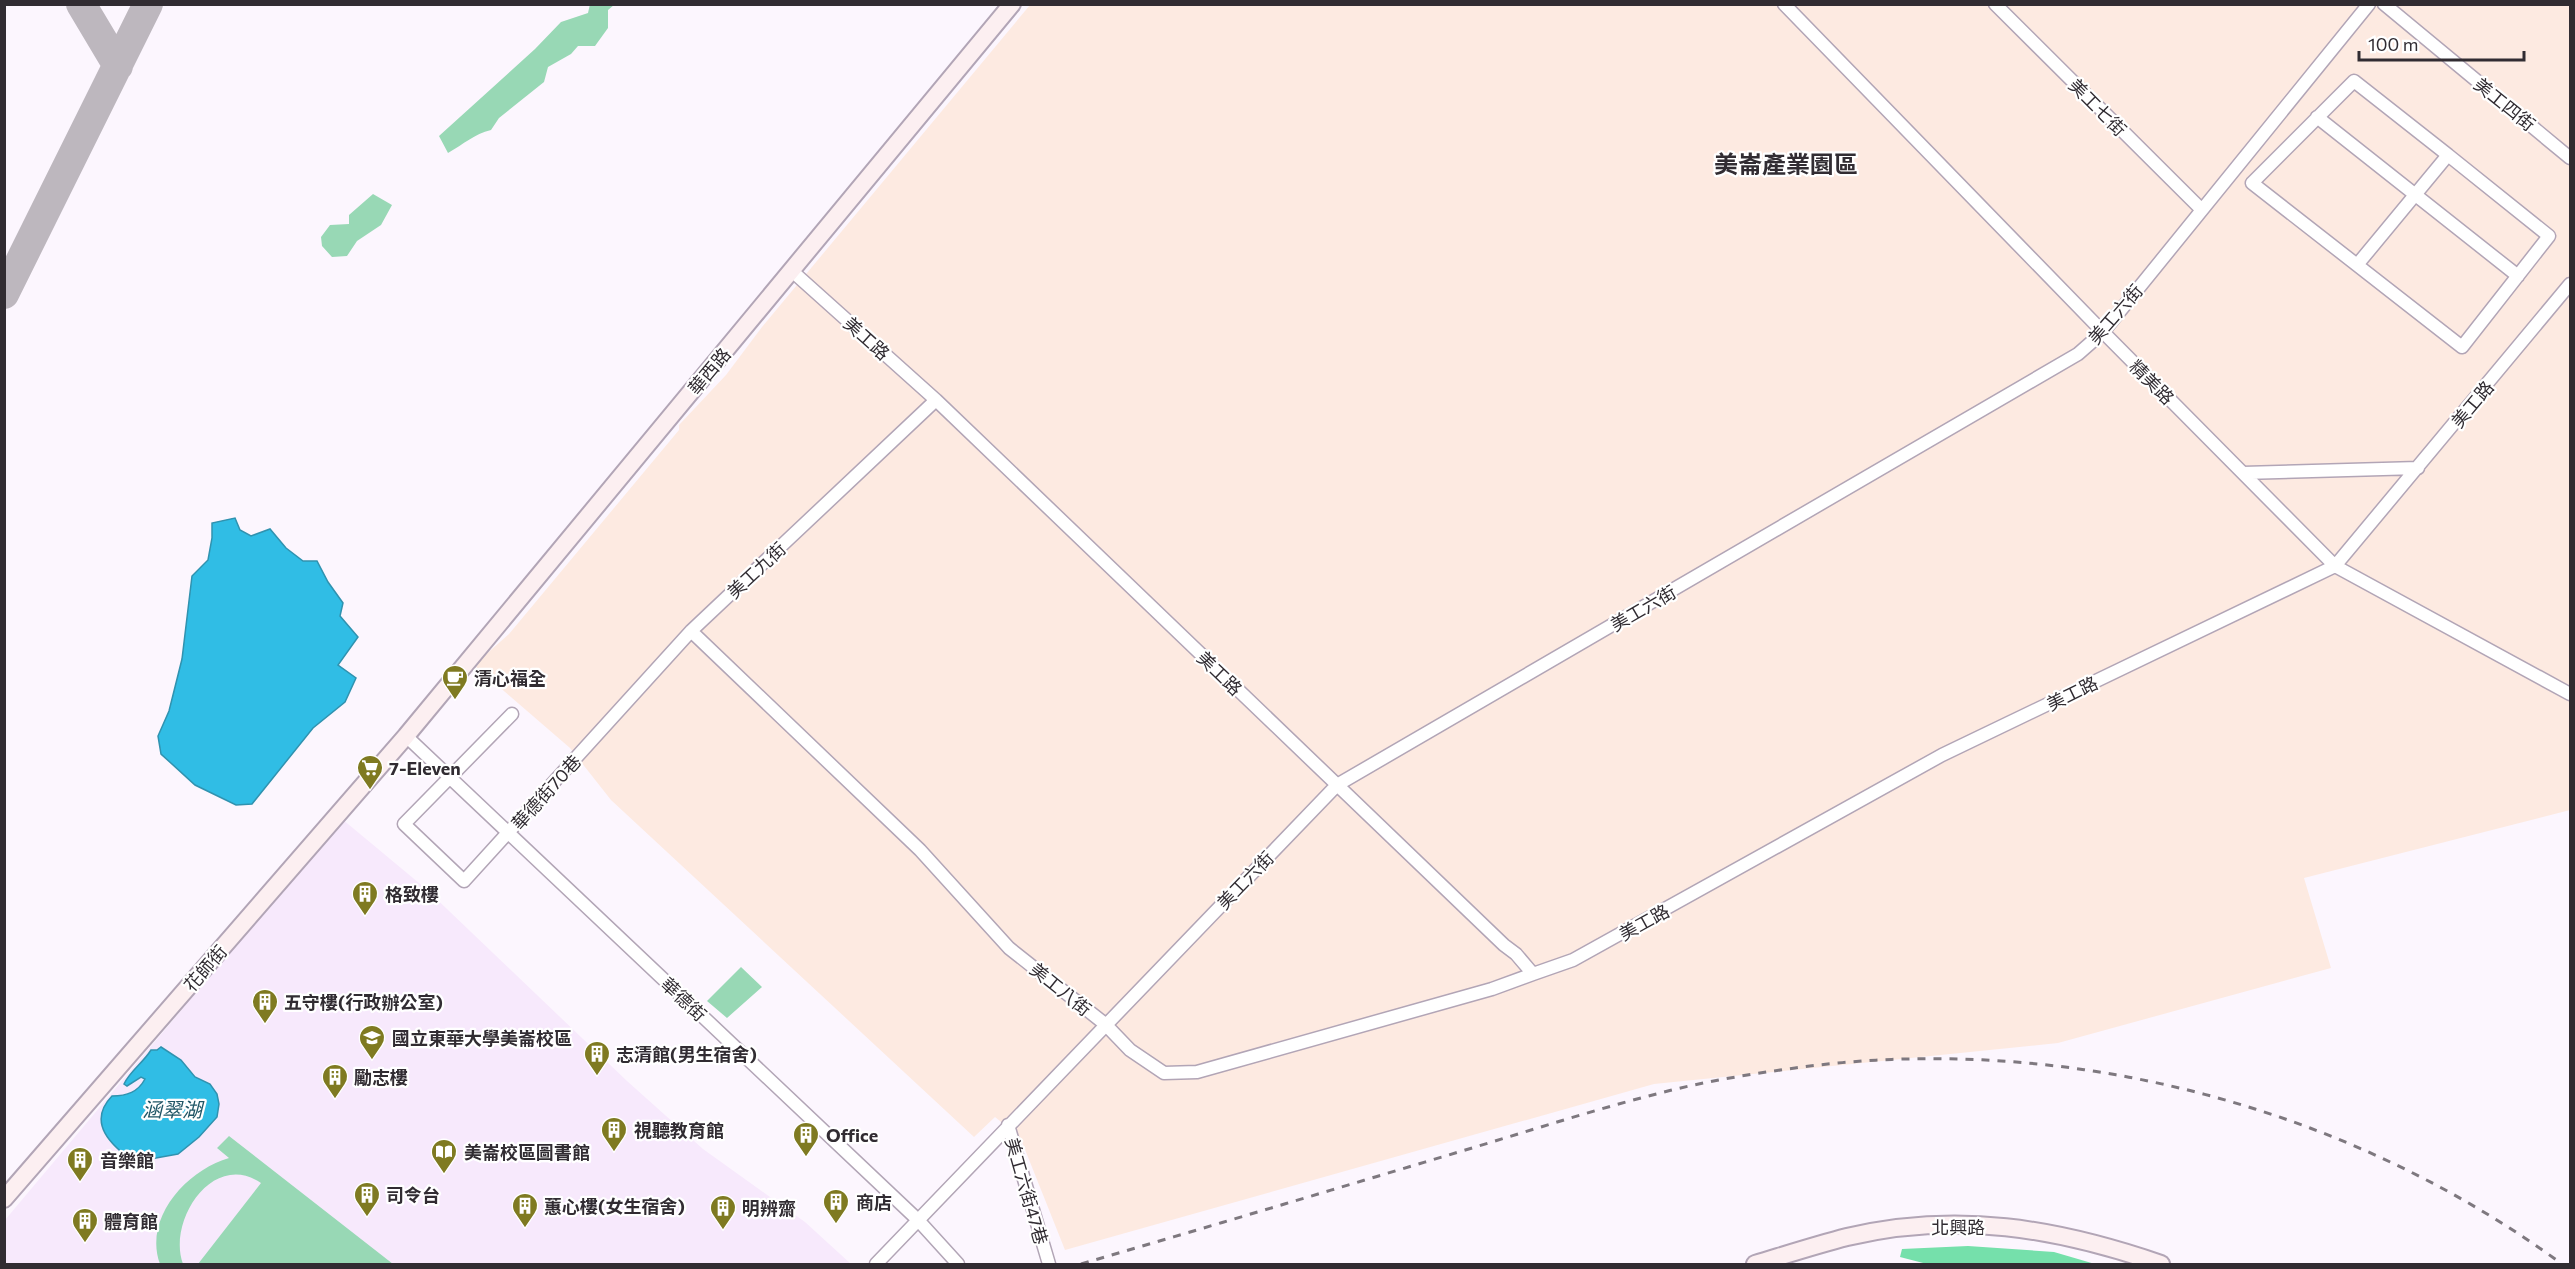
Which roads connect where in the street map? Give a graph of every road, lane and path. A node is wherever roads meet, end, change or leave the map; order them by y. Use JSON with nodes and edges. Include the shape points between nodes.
{"nodes":[{"id":1,"x":1012,"y":4,"type":"edge"},
{"id":2,"x":1784,"y":4,"type":"edge"},
{"id":3,"x":1995,"y":4,"type":"edge"},
{"id":4,"x":2368,"y":4,"type":"edge"},
{"id":5,"x":2384,"y":4,"type":"edge"},
{"id":6,"x":2317,"y":117,"type":"junction"},
{"id":7,"x":2448,"y":155,"type":"junction"},
{"id":8,"x":2571,"y":158,"type":"edge"},
{"id":9,"x":2415,"y":194,"type":"junction"},
{"id":10,"x":2201,"y":209,"type":"junction"},
{"id":11,"x":2357,"y":265,"type":"junction"},
{"id":12,"x":792,"y":271,"type":"junction"},
{"id":13,"x":2518,"y":276,"type":"junction"},
{"id":14,"x":2571,"y":284,"type":"edge"},
{"id":15,"x":2103,"y":332,"type":"junction"},
{"id":16,"x":936,"y":400,"type":"junction"},
{"id":17,"x":2418,"y":468,"type":"junction"},
{"id":18,"x":2243,"y":473,"type":"junction"},
{"id":19,"x":2336,"y":566,"type":"junction"},
{"id":20,"x":691,"y":631,"type":"junction"},
{"id":21,"x":2571,"y":694,"type":"edge"},
{"id":22,"x":512,"y":714,"type":"dead end"},
{"id":23,"x":406,"y":736,"type":"junction"},
{"id":24,"x":584,"y":749,"type":"joint"},
{"id":25,"x":449,"y":776,"type":"junction"},
{"id":26,"x":1337,"y":785,"type":"junction"},
{"id":27,"x":509,"y":834,"type":"junction"},
{"id":28,"x":1533,"y":974,"type":"junction"},
{"id":29,"x":1105,"y":1024,"type":"junction"},
{"id":30,"x":1008,"y":1125,"type":"junction"},
{"id":31,"x":4,"y":1199,"type":"edge"},
{"id":32,"x":918,"y":1220,"type":"junction"},
{"id":33,"x":1048,"y":1260,"type":"edge"},
{"id":34,"x":876,"y":1264,"type":"edge"},
{"id":35,"x":958,"y":1264,"type":"edge"},
{"id":36,"x":1755,"y":1264,"type":"edge"},
{"id":37,"x":2160,"y":1264,"type":"edge"}],
"edges":[{"from":1,"to":12,"type":"street","name":"華西路"},
{"from":2,"to":15,"type":"street","name":"精美路"},
{"from":3,"to":10,"type":"street","name":"美工七街"},
{"from":4,"to":10,"type":"street","name":"美工六街"},
{"from":5,"to":8,"type":"street","name":"美工四街"},
{"from":6,"to":7,"type":"street","via":[[2354,81]]},
{"from":6,"to":9,"type":"street"},
{"from":6,"to":11,"type":"street","via":[[2252,183]]},
{"from":7,"to":9,"type":"street"},
{"from":7,"to":13,"type":"street","via":[[2549,236]]},
{"from":9,"to":11,"type":"street"},
{"from":9,"to":13,"type":"street"},
{"from":10,"to":15,"type":"street","name":"美工六街"},
{"from":11,"to":13,"type":"street","via":[[2462,347]]},
{"from":12,"to":16,"type":"street","name":"美工路"},
{"from":12,"to":23,"type":"street","name":"華西路"},
{"from":14,"to":17,"type":"street","name":"美工路"},
{"from":15,"to":18,"type":"street","name":"精美路"},
{"from":15,"to":26,"type":"street","name":"美工六街","via":[[2078,354]]},
{"from":16,"to":20,"type":"street","name":"美工九街"},
{"from":16,"to":26,"type":"street","name":"美工路"},
{"from":17,"to":18,"type":"street"},
{"from":17,"to":19,"type":"street","name":"美工路"},
{"from":18,"to":19,"type":"street","name":"精美路"},
{"from":19,"to":21,"type":"street","name":"精美路"},
{"from":19,"to":28,"type":"street","name":"美工路","via":[[1942,755],[1573,960]]},
{"from":20,"to":24,"type":"street","name":"美工九街"},
{"from":20,"to":29,"type":"street","name":"美工八街","via":[[920,850],[1009,948]]},
{"from":22,"to":25,"type":"street"},
{"from":23,"to":25,"type":"street","name":"華德街"},
{"from":23,"to":31,"type":"street","name":"花師街"},
{"from":24,"to":27,"type":"street","name":"華德街70巷"},
{"from":25,"to":27,"type":"street","name":"華德街"},
{"from":25,"to":27,"type":"street","name":"華德街70巷","via":[[404,824],[464,881]]},
{"from":26,"to":28,"type":"street","name":"美工路"},
{"from":26,"to":29,"type":"street","name":"美工六街"},
{"from":27,"to":32,"type":"street","name":"華德街"},
{"from":28,"to":29,"type":"street","name":"美工八街","via":[[1197,1072],[1164,1073],[1130,1050]]},
{"from":29,"to":30,"type":"street","name":"美工六街"},
{"from":30,"to":32,"type":"street","name":"美工六街"},
{"from":30,"to":33,"type":"street","name":"美工六街47巷"},
{"from":32,"to":34,"type":"street","name":"美工六街"},
{"from":32,"to":35,"type":"street","name":"華德街"},
{"from":36,"to":37,"type":"street","name":"北興路","via":[[1848,1237],[1972,1224],[2038,1230],[2103,1245]]}]}
